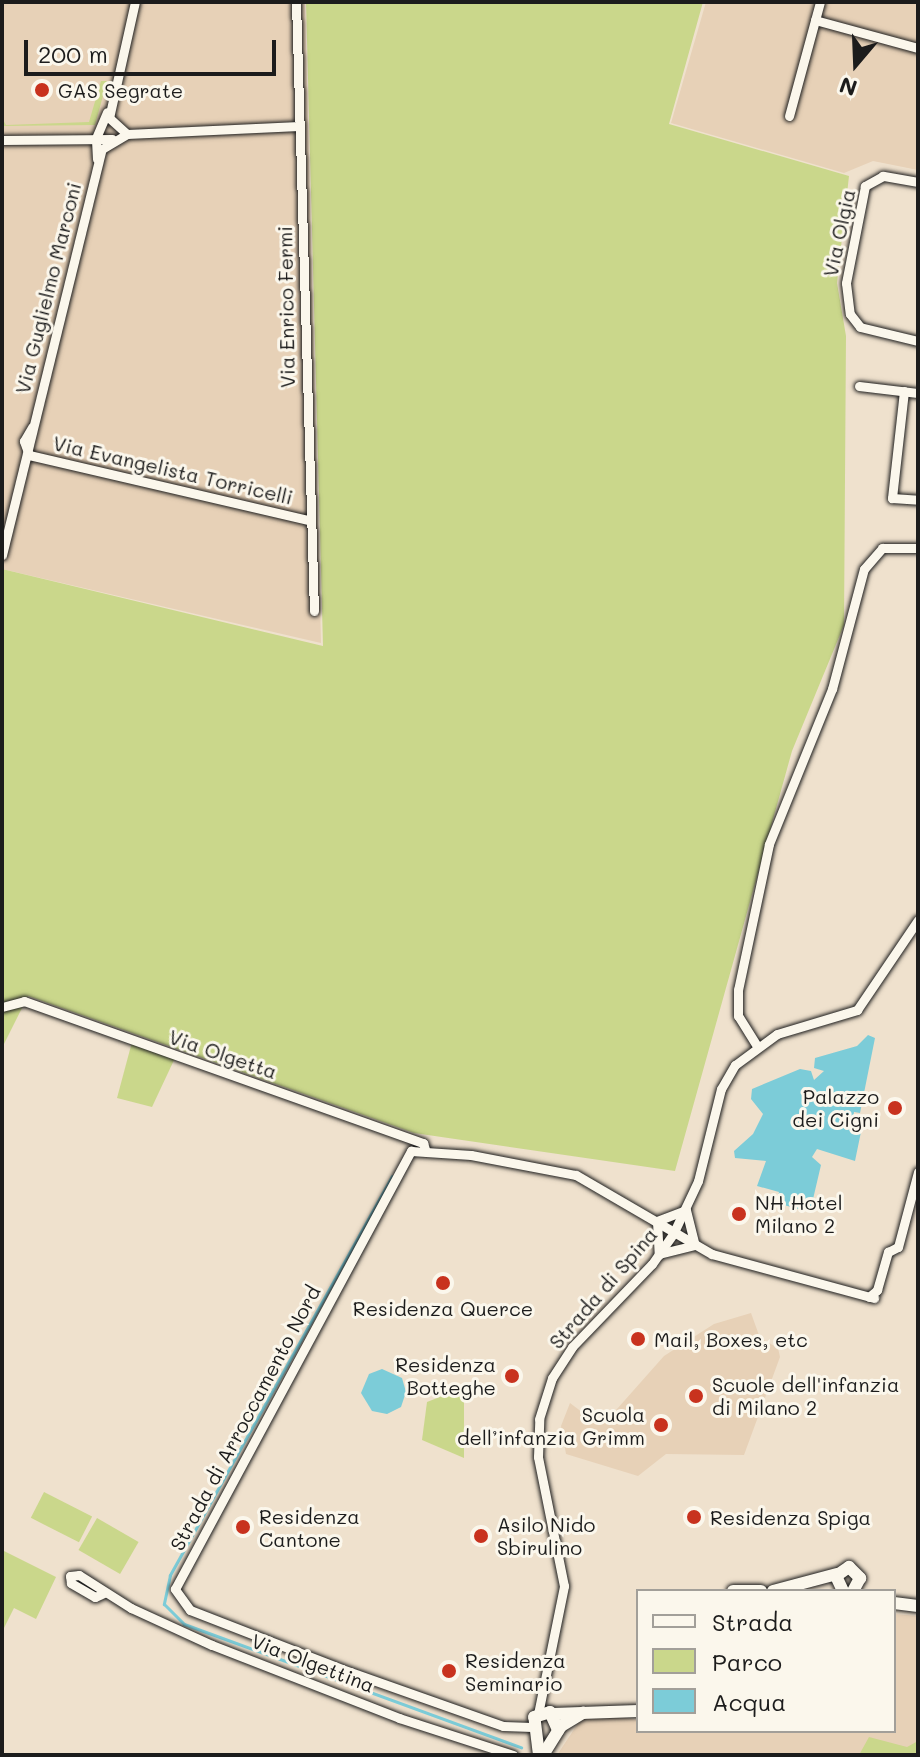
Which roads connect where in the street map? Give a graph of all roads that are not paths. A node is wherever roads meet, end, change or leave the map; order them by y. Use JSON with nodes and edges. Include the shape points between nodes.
{"nodes":[{"id":1,"x":135,"y":2,"type":"edge"},
{"id":2,"x":296,"y":2,"type":"edge"},
{"id":3,"x":820,"y":2,"type":"edge"},
{"id":4,"x":815,"y":20,"type":"junction"},
{"id":5,"x":918,"y":48,"type":"edge"},
{"id":6,"x":110,"y":105,"type":"junction"},
{"id":7,"x":789,"y":116,"type":"dead end"},
{"id":8,"x":299,"y":126,"type":"junction"},
{"id":9,"x":127,"y":134,"type":"junction"},
{"id":10,"x":96,"y":138,"type":"junction"},
{"id":11,"x":112,"y":139,"type":"junction"},
{"id":12,"x":2,"y":140,"type":"edge"},
{"id":13,"x":97,"y":163,"type":"junction"},
{"id":14,"x":918,"y":182,"type":"edge"},
{"id":15,"x":918,"y":341,"type":"edge"},
{"id":16,"x":859,"y":386,"type":"dead end"},
{"id":17,"x":904,"y":391,"type":"junction"},
{"id":18,"x":918,"y":393,"type":"edge"},
{"id":19,"x":29,"y":455,"type":"junction"},
{"id":20,"x":918,"y":500,"type":"edge"},
{"id":21,"x":309,"y":520,"type":"junction"},
{"id":22,"x":918,"y":548,"type":"edge"},
{"id":23,"x":4,"y":553,"type":"edge"},
{"id":24,"x":314,"y":611,"type":"dead end"},
{"id":25,"x":918,"y":920,"type":"edge"},
{"id":26,"x":2,"y":1007,"type":"edge"},
{"id":27,"x":757,"y":1046,"type":"junction"},
{"id":28,"x":426,"y":1152,"type":"junction"},
{"id":29,"x":918,"y":1172,"type":"edge"},
{"id":30,"x":686,"y":1210,"type":"junction"},
{"id":31,"x":657,"y":1221,"type":"junction"},
{"id":32,"x":674,"y":1232,"type":"junction"},
{"id":33,"x":695,"y":1245,"type":"junction"},
{"id":34,"x":659,"y":1255,"type":"junction"},
{"id":35,"x":835,"y":1582,"type":"edge"},
{"id":36,"x":858,"y":1588,"type":"edge"},
{"id":37,"x":787,"y":1589,"type":"edge"},
{"id":38,"x":104,"y":1593,"type":"dead end"},
{"id":39,"x":896,"y":1603,"type":"edge"},
{"id":40,"x":918,"y":1606,"type":"edge"},
{"id":41,"x":595,"y":1709,"type":"junction"},
{"id":42,"x":636,"y":1711,"type":"edge"},
{"id":43,"x":547,"y":1713,"type":"junction"},
{"id":44,"x":534,"y":1730,"type":"junction"},
{"id":45,"x":554,"y":1734,"type":"junction"},
{"id":46,"x":513,"y":1755,"type":"edge"},
{"id":47,"x":541,"y":1755,"type":"edge"}],
"edges":[{"from":1,"to":6,"type":"street","name":"Via Guglielmo Marconi"},
{"from":2,"to":8,"type":"street","name":"Via Enrico Fermi"},
{"from":3,"to":4,"type":"street"},
{"from":4,"to":5,"type":"street"},
{"from":4,"to":7,"type":"street"},
{"from":6,"to":9,"type":"street","via":[[112,126]]},
{"from":6,"to":10,"type":"street","name":"Via Guglielmo Marconi"},
{"from":8,"to":9,"type":"street"},
{"from":8,"to":21,"type":"street","name":"Via Enrico Fermi"},
{"from":9,"to":11,"type":"street"},
{"from":10,"to":11,"type":"street"},
{"from":10,"to":12,"type":"street"},
{"from":10,"to":13,"type":"street","name":"Via Guglielmo Marconi"},
{"from":11,"to":13,"type":"street","name":"Via Guglielmo Marconi"},
{"from":13,"to":19,"type":"street","name":"Via Guglielmo Marconi"},
{"from":14,"to":15,"type":"street","name":"Via Olgia","via":[[883,176],[865,186],[846,283],[850,314],[860,327]]},
{"from":16,"to":17,"type":"street"},
{"from":17,"to":18,"type":"street"},
{"from":17,"to":20,"type":"street","via":[[892,498]]},
{"from":19,"to":21,"type":"street","name":"Via Evangelista Torricelli"},
{"from":19,"to":23,"type":"street","name":"Via Guglielmo Marconi"},
{"from":21,"to":24,"type":"street","name":"Via Enrico Fermi"},
{"from":22,"to":27,"type":"street","via":[[888,547],[869,557],[832,689],[769,844],[738,990],[738,1016]]},
{"from":25,"to":27,"type":"street","name":"Strada di Spina","via":[[857,1010],[777,1034]]},
{"from":26,"to":28,"type":"street","name":"Via Olgetta","via":[[24,1001],[423,1143]]},
{"from":27,"to":30,"type":"street","name":"Strada di Spina","via":[[735,1065],[721,1089]]},
{"from":28,"to":31,"type":"street","via":[[548,1167],[592,1182]]},
{"from":28,"to":44,"type":"street","name":"Strada di Arroccamento Nord","via":[[411,1151],[395,1177],[175,1589],[190,1610],[503,1726]]},
{"from":29,"to":33,"type":"street","via":[[898,1247],[888,1252],[871,1298],[744,1266]]},
{"from":30,"to":31,"type":"street"},
{"from":30,"to":32,"type":"street","name":"Strada di Spina"},
{"from":30,"to":33,"type":"street"},
{"from":31,"to":32,"type":"street"},
{"from":31,"to":34,"type":"street"},
{"from":32,"to":33,"type":"street"},
{"from":32,"to":34,"type":"street","name":"Strada di Spina"},
{"from":33,"to":34,"type":"street"},
{"from":34,"to":43,"type":"street","name":"Strada di Spina","via":[[572,1347],[552,1378],[541,1409],[539,1467],[564,1586],[544,1687]]},
{"from":35,"to":36,"type":"street","via":[[853,1569]]},
{"from":35,"to":37,"type":"street"},
{"from":38,"to":46,"type":"street","name":"Via Olgettina","via":[[274,1669]]},
{"from":39,"to":40,"type":"street"},
{"from":41,"to":42,"type":"street"},
{"from":41,"to":43,"type":"street"},
{"from":41,"to":45,"type":"street"},
{"from":43,"to":44,"type":"street"},
{"from":43,"to":45,"type":"street"},
{"from":44,"to":45,"type":"street"},
{"from":44,"to":47,"type":"street"},
{"from":45,"to":47,"type":"street"}]}
